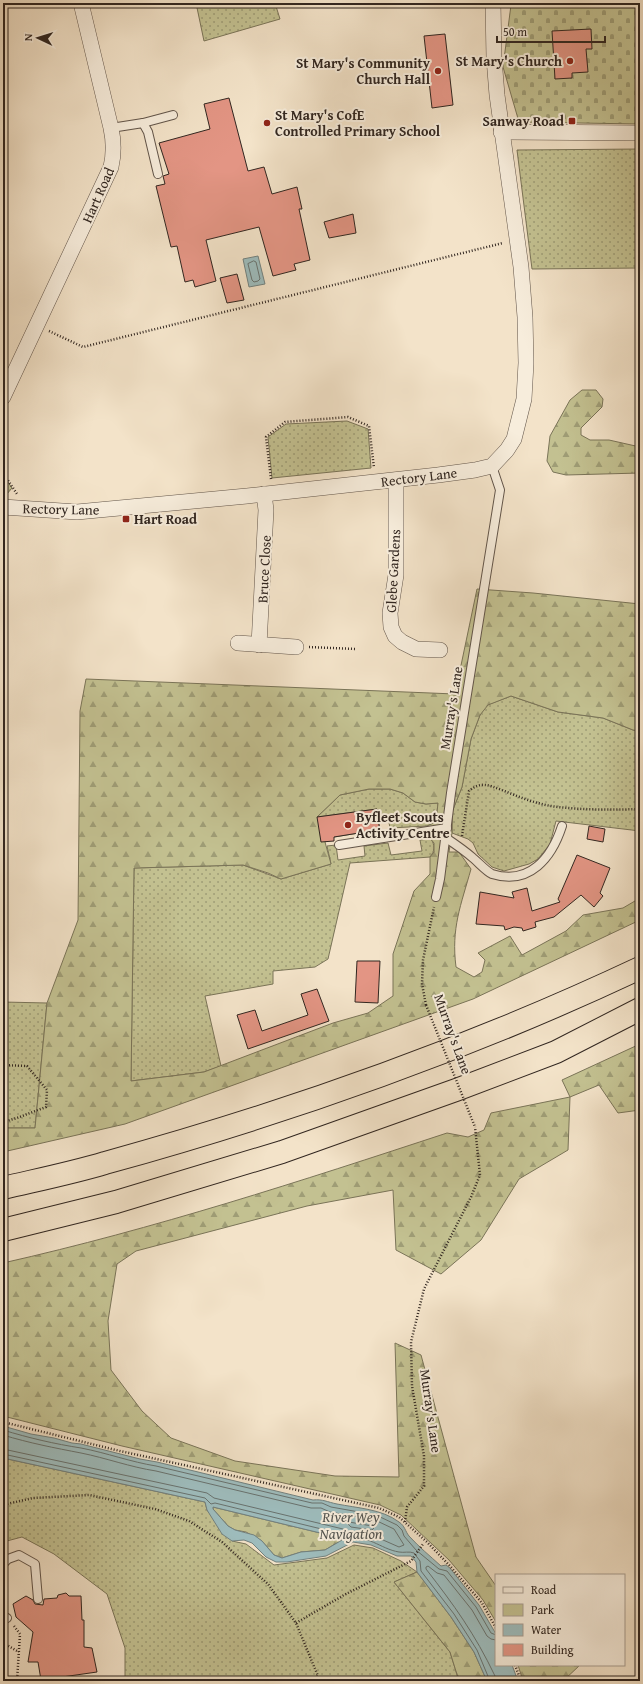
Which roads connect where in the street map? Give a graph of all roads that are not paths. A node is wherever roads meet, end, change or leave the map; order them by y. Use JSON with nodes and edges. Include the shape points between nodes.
{"nodes":[{"id":1,"x":80,"y":3,"type":"edge"},
{"id":2,"x":493,"y":3,"type":"edge"},
{"id":3,"x":173,"y":115,"type":"dead end"},
{"id":4,"x":143,"y":123,"type":"junction"},
{"id":5,"x":111,"y":128,"type":"junction"},
{"id":6,"x":501,"y":132,"type":"junction"},
{"id":7,"x":640,"y":133,"type":"edge"},
{"id":8,"x":158,"y":174,"type":"dead end"},
{"id":9,"x":3,"y":397,"type":"edge"},
{"id":10,"x":492,"y":466,"type":"junction"},
{"id":11,"x":396,"y":480,"type":"junction"},
{"id":12,"x":269,"y":494,"type":"junction"},
{"id":13,"x":10,"y":508,"type":"edge"},
{"id":14,"x":238,"y":644,"type":"dead end"},
{"id":15,"x":259,"y":645,"type":"junction"},
{"id":16,"x":296,"y":647,"type":"road end"},
{"id":17,"x":440,"y":650,"type":"dead end"},
{"id":18,"x":562,"y":826,"type":"dead end"},
{"id":19,"x":447,"y":828,"type":"junction"},
{"id":20,"x":446,"y":838,"type":"junction"},
{"id":21,"x":339,"y":845,"type":"dead end"},
{"id":22,"x":436,"y":897,"type":"road end"},
{"id":23,"x":640,"y":968,"type":"edge"},
{"id":24,"x":640,"y":1009,"type":"edge"},
{"id":25,"x":3,"y":1188,"type":"edge"},
{"id":26,"x":3,"y":1230,"type":"edge"},
{"id":27,"x":3,"y":1564,"type":"edge"},
{"id":28,"x":38,"y":1599,"type":"dead end"}],
"edges":[{"from":1,"to":5,"type":"street","name":"Hart Road"},
{"from":2,"to":6,"type":"street","via":[[494,58]]},
{"from":3,"to":4,"type":"lane"},
{"from":4,"to":5,"type":"lane"},
{"from":4,"to":8,"type":"lane","via":[[148,132]]},
{"from":5,"to":9,"type":"street","name":"Hart Road","via":[[114,146],[111,167]]},
{"from":6,"to":7,"type":"street"},
{"from":6,"to":10,"type":"street","via":[[517,240],[525,317],[526,363],[524,398],[514,439]]},
{"from":10,"to":11,"type":"street","name":"Rectory Lane"},
{"from":10,"to":19,"type":"lane","name":"Murray's Lane","via":[[500,490]]},
{"from":11,"to":12,"type":"street","name":"Rectory Lane"},
{"from":11,"to":17,"type":"street","name":"Glebe Gardens","via":[[396,575],[390,614],[391,627],[395,636],[416,649]]},
{"from":12,"to":13,"type":"street","name":"Rectory Lane","via":[[77,512]]},
{"from":12,"to":15,"type":"street","name":"Bruce Close"},
{"from":14,"to":15,"type":"street"},
{"from":15,"to":16,"type":"street"},
{"from":18,"to":20,"type":"lane","via":[[556,844],[544,862],[512,877],[491,873]]},
{"from":19,"to":20,"type":"lane","name":"Murray's Lane"},
{"from":19,"to":21,"type":"lane"},
{"from":20,"to":22,"type":"lane","name":"Murray's Lane"},
{"from":23,"to":25,"type":"highway","via":[[577,998],[448,1050],[281,1110],[105,1164]]},
{"from":24,"to":26,"type":"highway","via":[[556,1052],[282,1152],[116,1202]]},
{"from":27,"to":28,"type":"lane","via":[[19,1555],[35,1564]]}]}
